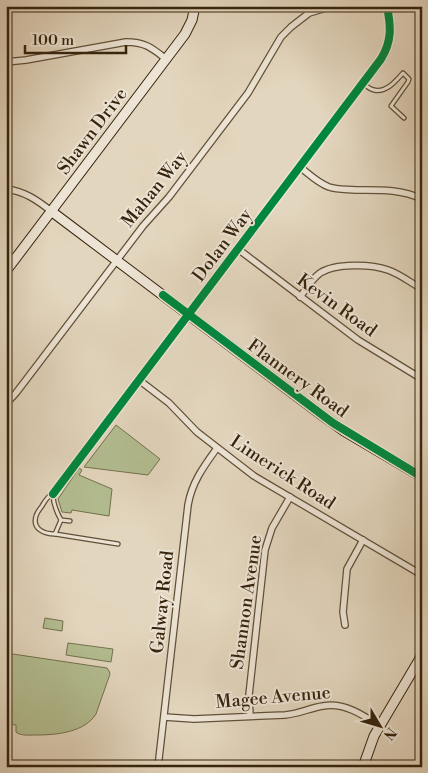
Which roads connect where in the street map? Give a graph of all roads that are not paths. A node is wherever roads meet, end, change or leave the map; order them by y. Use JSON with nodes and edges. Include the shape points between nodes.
{"nodes":[{"id":1,"x":195,"y":6,"type":"edge"},
{"id":2,"x":333,"y":6,"type":"edge"},
{"id":3,"x":387,"y":6,"type":"edge"},
{"id":4,"x":166,"y":59,"type":"junction"},
{"id":5,"x":6,"y":62,"type":"edge"},
{"id":6,"x":363,"y":83,"type":"junction"},
{"id":7,"x":404,"y":118,"type":"dead end"},
{"id":8,"x":300,"y":167,"type":"junction"},
{"id":9,"x":6,"y":189,"type":"edge"},
{"id":10,"x":422,"y":199,"type":"edge"},
{"id":11,"x":52,"y":211,"type":"junction"},
{"id":12,"x":238,"y":249,"type":"junction"},
{"id":13,"x":117,"y":260,"type":"junction"},
{"id":14,"x":6,"y":271,"type":"edge"},
{"id":15,"x":422,"y":289,"type":"edge"},
{"id":16,"x":300,"y":297,"type":"junction"},
{"id":17,"x":188,"y":315,"type":"junction"},
{"id":18,"x":422,"y":379,"type":"edge"},
{"id":19,"x":139,"y":380,"type":"junction"},
{"id":20,"x":6,"y":404,"type":"edge"},
{"id":21,"x":217,"y":448,"type":"junction"},
{"id":22,"x":422,"y":477,"type":"edge"},
{"id":23,"x":53,"y":494,"type":"junction"},
{"id":24,"x":290,"y":497,"type":"junction"},
{"id":25,"x":61,"y":520,"type":"junction"},
{"id":26,"x":70,"y":521,"type":"dead end"},
{"id":27,"x":55,"y":534,"type":"junction"},
{"id":28,"x":363,"y":540,"type":"junction"},
{"id":29,"x":118,"y":544,"type":"dead end"},
{"id":30,"x":422,"y":575,"type":"edge"},
{"id":31,"x":346,"y":625,"type":"dead end"},
{"id":32,"x":422,"y":656,"type":"edge"},
{"id":33,"x":418,"y":671,"type":"edge"},
{"id":34,"x":250,"y":716,"type":"junction"},
{"id":35,"x":164,"y":717,"type":"junction"},
{"id":36,"x":380,"y":726,"type":"junction"},
{"id":37,"x":158,"y":767,"type":"edge"},
{"id":38,"x":362,"y":767,"type":"edge"}],
"edges":[{"from":1,"to":4,"type":"street","name":"Shawn Drive","via":[[188,28]]},
{"from":2,"to":13,"type":"street","name":"Mahan Way","via":[[309,13],[285,32],[248,92]]},
{"from":3,"to":6,"type":"street","name":"Dolan Way","via":[[391,26],[388,44],[381,60]]},
{"from":4,"to":5,"type":"street","via":[[139,42],[126,42]]},
{"from":4,"to":11,"type":"street","name":"Shawn Drive"},
{"from":6,"to":7,"type":"lane","via":[[379,91],[392,85],[403,73],[408,76],[408,82],[391,106]]},
{"from":6,"to":8,"type":"street","name":"Dolan Way"},
{"from":8,"to":10,"type":"street","via":[[330,187],[400,192]]},
{"from":8,"to":12,"type":"street","name":"Dolan Way"},
{"from":9,"to":11,"type":"street","name":"Flannery Road","via":[[30,196]]},
{"from":11,"to":13,"type":"street","name":"Flannery Road"},
{"from":11,"to":14,"type":"street","name":"Shawn Drive"},
{"from":12,"to":16,"type":"street","name":"Kevin Road"},
{"from":12,"to":17,"type":"street","name":"Dolan Way"},
{"from":13,"to":17,"type":"street","name":"Flannery Road"},
{"from":13,"to":20,"type":"street","name":"Mahan Way"},
{"from":15,"to":16,"type":"street","via":[[386,269],[339,267],[319,274]]},
{"from":16,"to":18,"type":"street","name":"Kevin Road","via":[[363,344]]},
{"from":17,"to":19,"type":"street","name":"Dolan Way"},
{"from":17,"to":22,"type":"street","name":"Flannery Road","via":[[333,424]]},
{"from":19,"to":21,"type":"street","name":"Limerick Road"},
{"from":19,"to":23,"type":"street","name":"Dolan Way"},
{"from":21,"to":24,"type":"street","name":"Limerick Road","via":[[254,476]]},
{"from":21,"to":35,"type":"street","name":"Galway Road","via":[[197,478],[190,496]]},
{"from":23,"to":25,"type":"lane"},
{"from":23,"to":27,"type":"lane","via":[[48,496],[36,515],[35,523],[42,532]]},
{"from":24,"to":28,"type":"street","name":"Limerick Road"},
{"from":24,"to":34,"type":"street","name":"Shannon Avenue","via":[[272,528],[265,550],[249,695]]},
{"from":25,"to":26,"type":"lane"},
{"from":25,"to":27,"type":"lane"},
{"from":27,"to":29,"type":"lane"},
{"from":28,"to":30,"type":"street","name":"Limerick Road"},
{"from":28,"to":31,"type":"street","via":[[347,569],[342,612]]},
{"from":32,"to":33,"type":"street"},
{"from":33,"to":36,"type":"street"},
{"from":34,"to":35,"type":"street","name":"Magee Avenue"},
{"from":34,"to":36,"type":"street","name":"Magee Avenue","via":[[292,714],[331,705],[352,710]]},
{"from":35,"to":37,"type":"street","name":"Galway Road"},
{"from":36,"to":38,"type":"street"}]}
